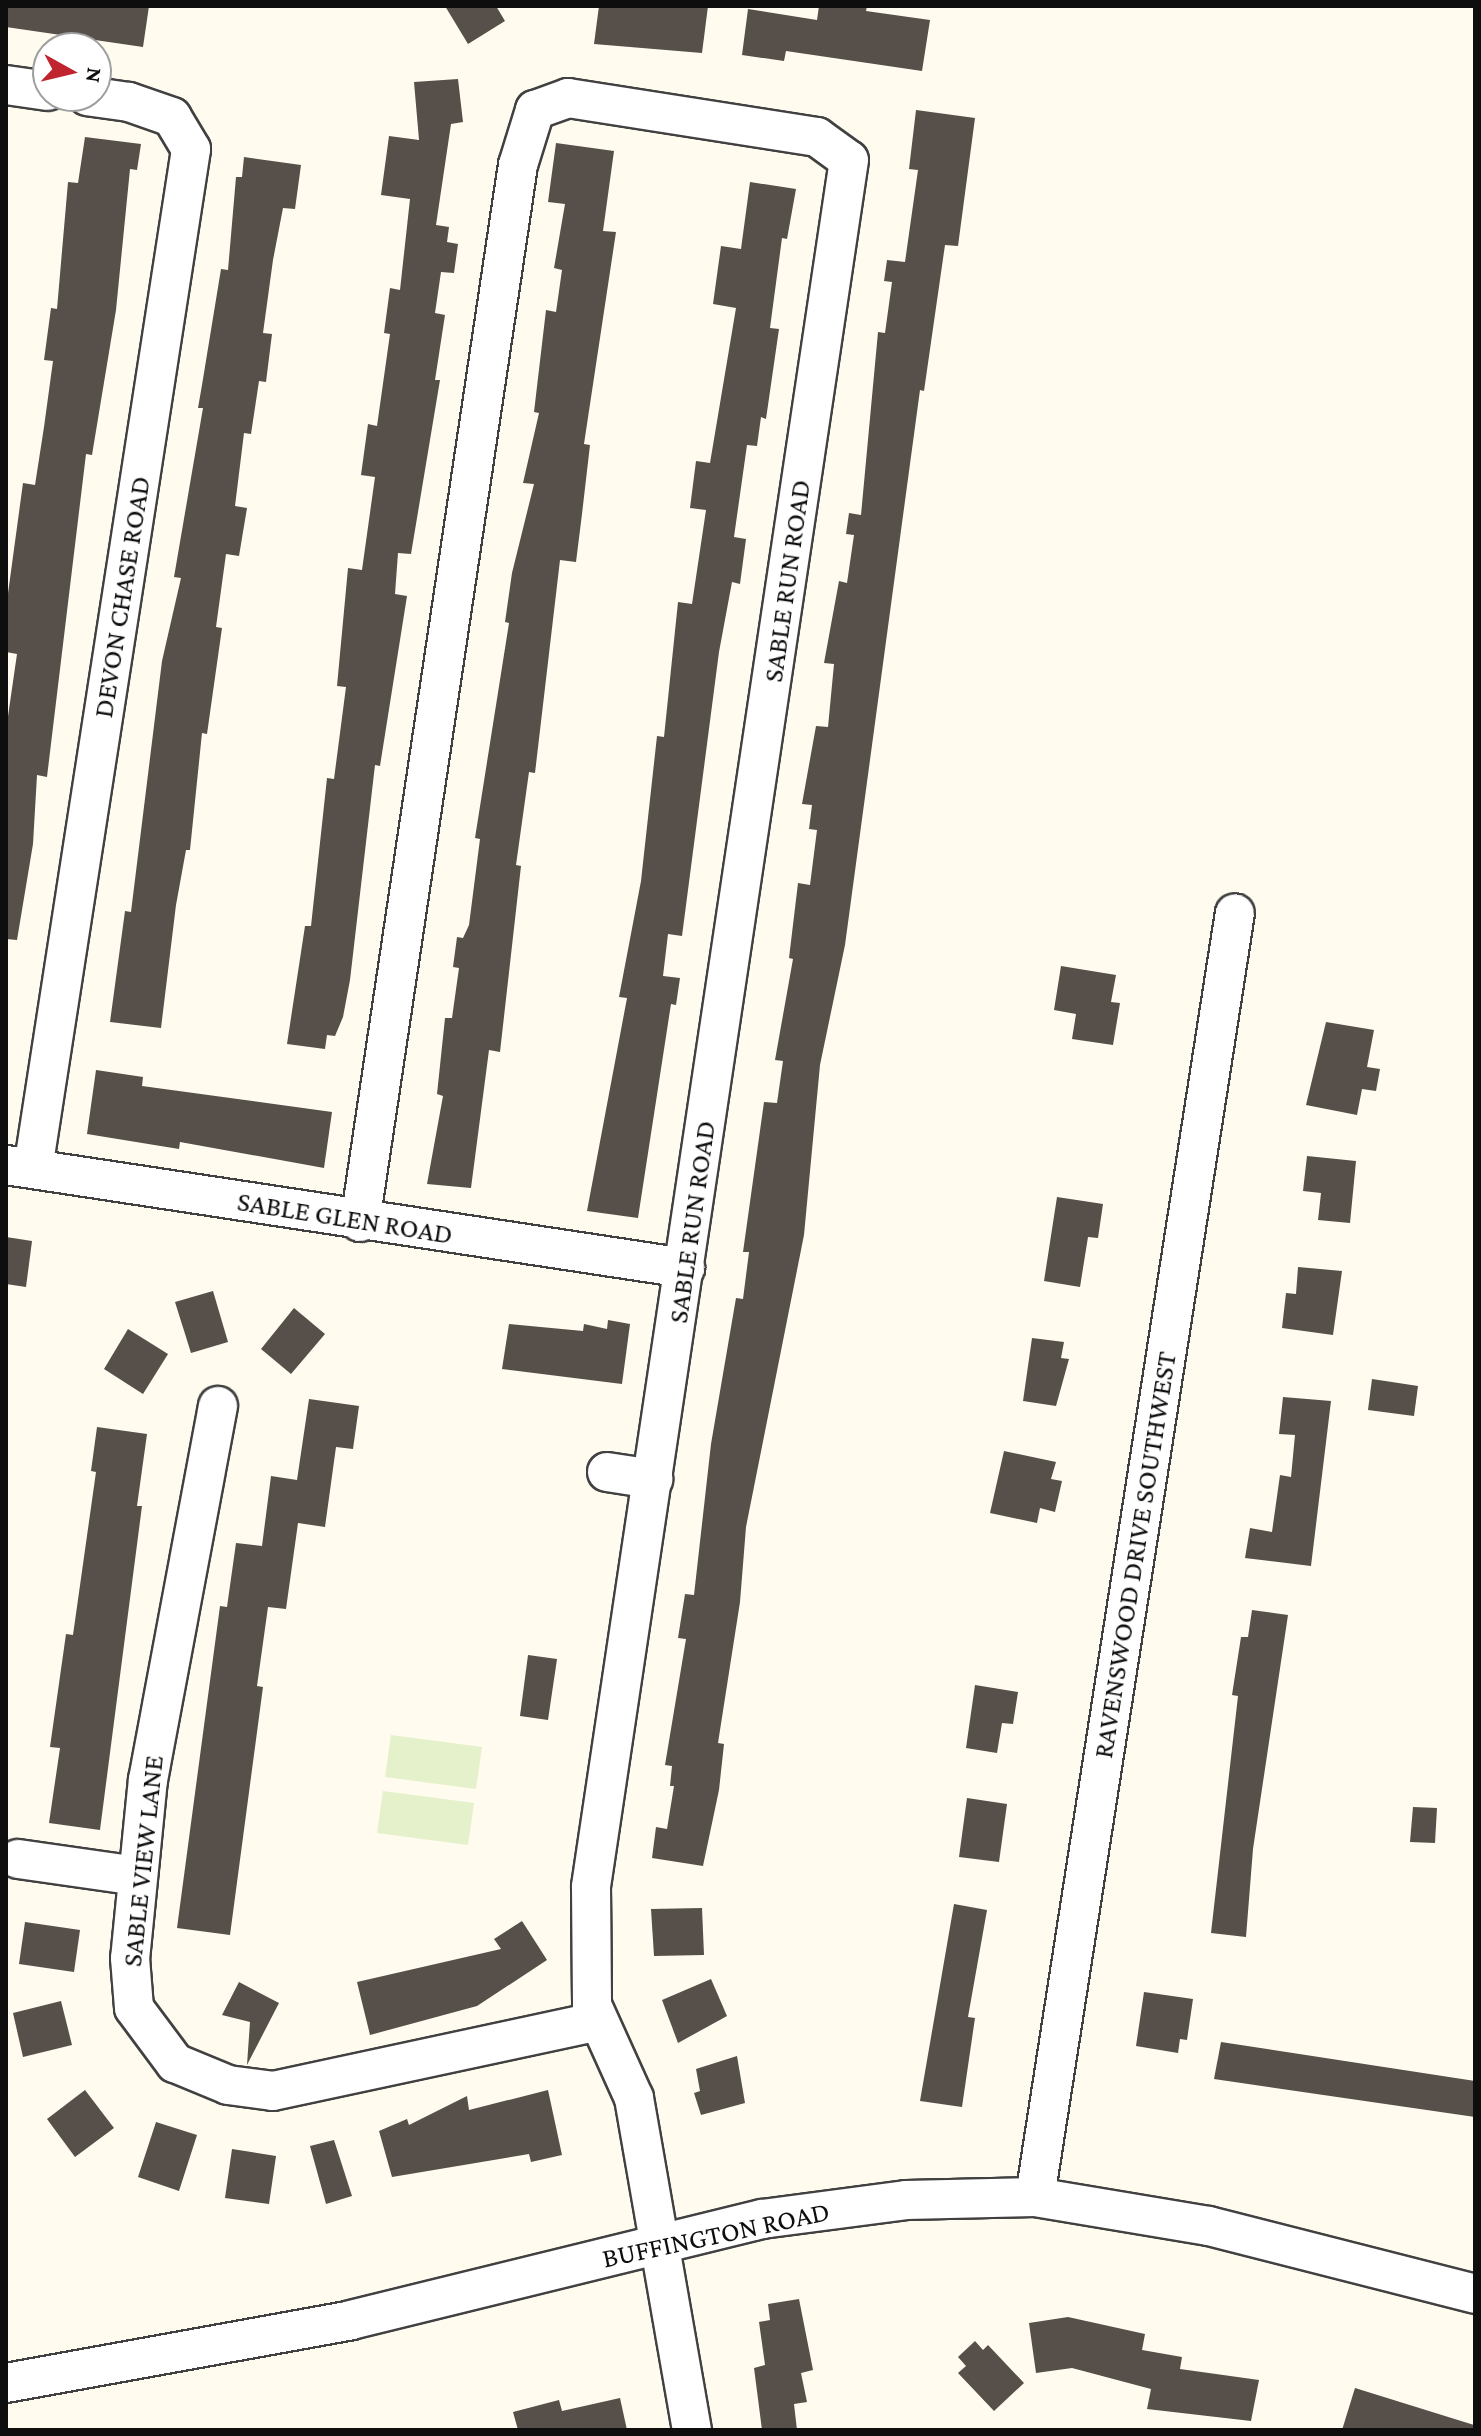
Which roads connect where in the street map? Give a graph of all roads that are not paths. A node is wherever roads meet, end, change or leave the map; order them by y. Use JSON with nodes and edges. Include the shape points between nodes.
{"nodes":[{"id":1,"x":6,"y":85,"type":"edge"},
{"id":2,"x":32,"y":89,"type":"edge"},
{"id":3,"x":112,"y":100,"type":"edge"},
{"id":4,"x":1235,"y":913,"type":"dead end"},
{"id":5,"x":20,"y":1167,"type":"edge"},
{"id":6,"x":360,"y":1222,"type":"junction"},
{"id":7,"x":685,"y":1268,"type":"junction"},
{"id":8,"x":218,"y":1406,"type":"dead end"},
{"id":9,"x":607,"y":1472,"type":"dead end"},
{"id":10,"x":653,"y":1479,"type":"junction"},
{"id":11,"x":18,"y":1859,"type":"dead end"},
{"id":12,"x":138,"y":1876,"type":"junction"},
{"id":13,"x":599,"y":2021,"type":"junction"},
{"id":14,"x":1035,"y":2197,"type":"junction"},
{"id":15,"x":661,"y":2244,"type":"junction"},
{"id":16,"x":1475,"y":2294,"type":"edge"},
{"id":17,"x":6,"y":2383,"type":"edge"},
{"id":18,"x":692,"y":2430,"type":"edge"}],
"edges":[{"from":1,"to":2,"type":"street"},
{"from":3,"to":5,"type":"street","name":"DEVON CHASE ROAD","via":[[172,117],[191,149]]},
{"from":4,"to":14,"type":"street","name":"RAVENSWOOD DRIVE SOUTHWEST"},
{"from":5,"to":6,"type":"street","name":"SABLE GLEN ROAD"},
{"from":6,"to":7,"type":"street","name":"SABLE GLEN ROAD"},
{"from":6,"to":7,"type":"street","name":"SABLE RUN ROAD","via":[[518,165],[535,110],[568,98],[817,137],[849,160]]},
{"from":7,"to":10,"type":"street","name":"SABLE RUN ROAD"},
{"from":8,"to":12,"type":"street","name":"SABLE VIEW LANE","via":[[148,1779]]},
{"from":9,"to":10,"type":"street"},
{"from":10,"to":13,"type":"street","name":"SABLE RUN ROAD","via":[[591,1887],[592,2005]]},
{"from":11,"to":12,"type":"street"},
{"from":12,"to":13,"type":"street","name":"SABLE VIEW LANE","via":[[130,1958],[134,2008],[175,2063],[228,2085],[273,2091]]},
{"from":13,"to":15,"type":"street","name":"SABLE RUN ROAD","via":[[634,2098]]},
{"from":14,"to":15,"type":"street","name":"BUFFINGTON ROAD","via":[[892,2202],[762,2219]]},
{"from":14,"to":16,"type":"street","name":"BUFFINGTON ROAD","via":[[1209,2226]]},
{"from":15,"to":17,"type":"street","name":"BUFFINGTON ROAD","via":[[351,2320]]},
{"from":15,"to":18,"type":"street","name":"SABLE RUN ROAD"}]}
